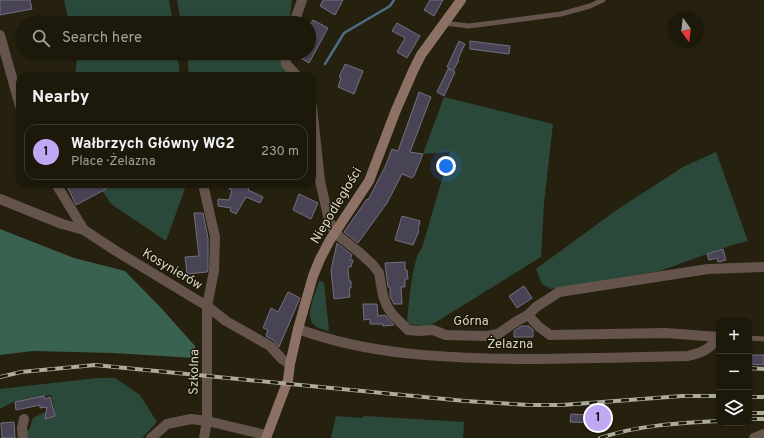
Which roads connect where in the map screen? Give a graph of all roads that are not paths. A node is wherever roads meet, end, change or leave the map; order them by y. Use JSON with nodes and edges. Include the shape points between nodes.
{"nodes":[{"id":1,"x":302,"y":0,"type":"edge"},
{"id":2,"x":461,"y":0,"type":"edge"},
{"id":3,"x":603,"y":0,"type":"edge"},
{"id":4,"x":296,"y":16,"type":"edge"},
{"id":5,"x":444,"y":23,"type":"junction"},
{"id":6,"x":0,"y":35,"type":"edge"},
{"id":7,"x":286,"y":60,"type":"edge"},
{"id":8,"x":293,"y":72,"type":"edge"},
{"id":9,"x":16,"y":92,"type":"edge"},
{"id":10,"x":316,"y":144,"type":"edge"},
{"id":11,"x":58,"y":188,"type":"edge"},
{"id":12,"x":204,"y":188,"type":"edge"},
{"id":13,"x":0,"y":199,"type":"edge"},
{"id":14,"x":84,"y":230,"type":"junction"},
{"id":15,"x":335,"y":233,"type":"junction"},
{"id":16,"x":764,"y":266,"type":"edge"},
{"id":17,"x":207,"y":306,"type":"junction"},
{"id":18,"x":528,"y":315,"type":"junction"},
{"id":19,"x":298,"y":329,"type":"junction"},
{"id":20,"x":716,"y":337,"type":"edge"},
{"id":21,"x":752,"y":338,"type":"edge"},
{"id":22,"x":764,"y":339,"type":"edge"},
{"id":23,"x":716,"y":341,"type":"edge"},
{"id":24,"x":290,"y":364,"type":"junction"},
{"id":25,"x":24,"y":419,"type":"dead end"},
{"id":26,"x":207,"y":421,"type":"junction"},
{"id":27,"x":764,"y":434,"type":"edge"},
{"id":28,"x":266,"y":437,"type":"edge"},
{"id":29,"x":22,"y":438,"type":"edge"},
{"id":30,"x":151,"y":438,"type":"edge"},
{"id":31,"x":204,"y":438,"type":"edge"},
{"id":32,"x":754,"y":438,"type":"edge"}],
"edges":[{"from":1,"to":4,"type":"street"},
{"from":2,"to":5,"type":"main road","name":"Niepodległości"},
{"from":3,"to":5,"type":"lane","via":[[561,14],[469,26]]},
{"from":5,"to":15,"type":"main road","name":"Niepodległości","via":[[413,71],[369,181]]},
{"from":6,"to":9,"type":"street"},
{"from":7,"to":8,"type":"street","via":[[286,64]]},
{"from":10,"to":15,"type":"street","via":[[320,181],[329,220]]},
{"from":11,"to":14,"type":"street","name":"Kosynierów"},
{"from":12,"to":17,"type":"street","name":"Szkolna","via":[[215,237],[214,272]]},
{"from":13,"to":14,"type":"street"},
{"from":14,"to":17,"type":"street","name":"Kosynierów"},
{"from":15,"to":18,"type":"street","name":"Górna","via":[[373,265],[378,273],[387,306],[408,330],[486,336],[498,334]]},
{"from":15,"to":19,"type":"main road","name":"Niepodległości","via":[[313,276]]},
{"from":16,"to":18,"type":"street","via":[[708,270],[559,292]]},
{"from":17,"to":24,"type":"street","name":"Kosynierów","via":[[226,321],[270,346]]},
{"from":17,"to":26,"type":"street","name":"Szkolna"},
{"from":18,"to":20,"type":"street","via":[[550,335],[665,333]]},
{"from":19,"to":23,"type":"street","name":"Żelazna","via":[[342,343],[433,357],[688,356],[711,347]]},
{"from":19,"to":24,"type":"main road","name":"Niepodległości"},
{"from":21,"to":22,"type":"lane"},
{"from":24,"to":28,"type":"main road","name":"Niepodległości","via":[[288,380]]},
{"from":25,"to":29,"type":"street"},
{"from":26,"to":28,"type":"street"},
{"from":26,"to":30,"type":"street","via":[[191,419],[167,424]]},
{"from":26,"to":31,"type":"street","name":"Szkolna"},
{"from":27,"to":32,"type":"street"}]}
